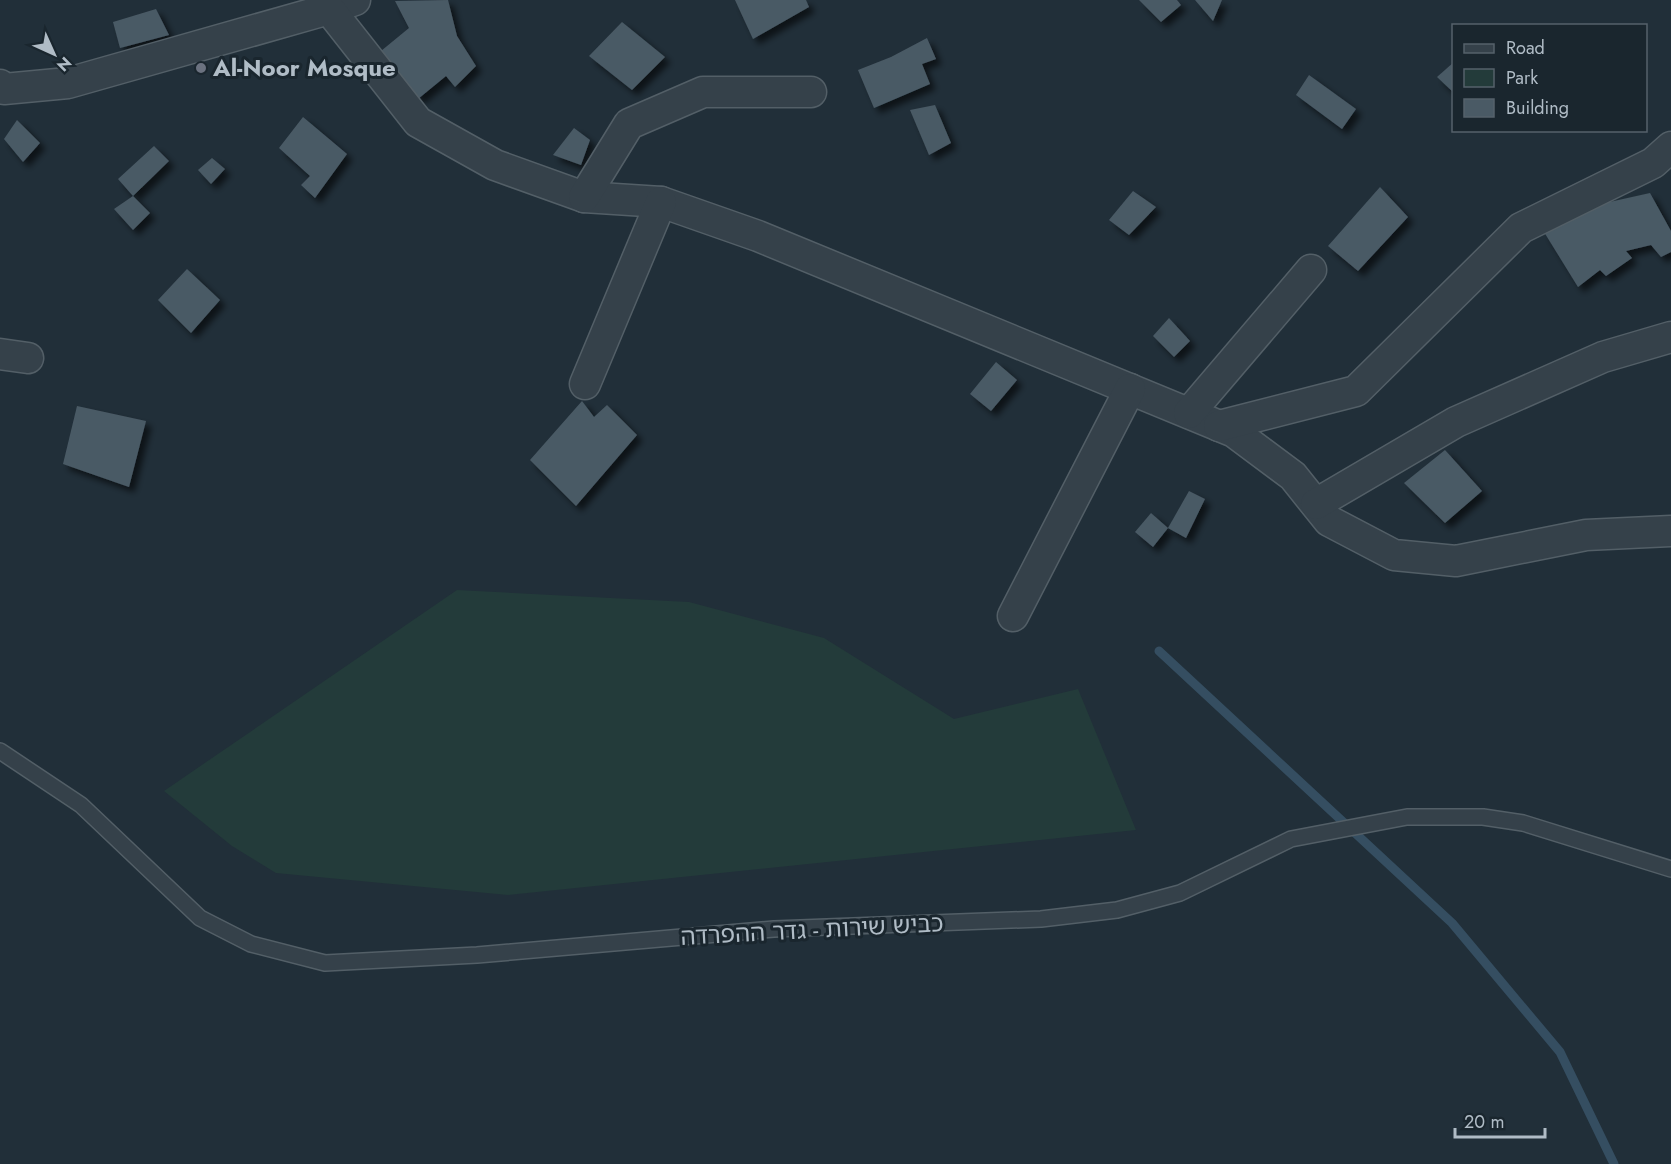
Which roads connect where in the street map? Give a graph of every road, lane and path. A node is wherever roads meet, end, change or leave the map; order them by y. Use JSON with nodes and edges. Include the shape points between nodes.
{"nodes":[{"id":1,"x":342,"y":4,"type":"edge"},
{"id":2,"x":0,"y":85,"type":"edge"},
{"id":3,"x":811,"y":92,"type":"dead end"},
{"id":4,"x":1671,"y":147,"type":"edge"},
{"id":5,"x":584,"y":196,"type":"junction"},
{"id":6,"x":661,"y":202,"type":"junction"},
{"id":7,"x":1311,"y":270,"type":"dead end"},
{"id":8,"x":1671,"y":337,"type":"edge"},
{"id":9,"x":585,"y":384,"type":"dead end"},
{"id":10,"x":1130,"y":389,"type":"junction"},
{"id":11,"x":1189,"y":413,"type":"junction"},
{"id":12,"x":1219,"y":426,"type":"junction"},
{"id":13,"x":1316,"y":504,"type":"junction"},
{"id":14,"x":1671,"y":531,"type":"edge"},
{"id":15,"x":1012,"y":616,"type":"dead end"},
{"id":16,"x":0,"y":751,"type":"edge"},
{"id":17,"x":1671,"y":869,"type":"edge"}],
"edges":[{"from":1,"to":2,"type":"street","via":[[68,83],[4,89]]},
{"from":1,"to":5,"type":"street","via":[[418,122],[495,165]]},
{"from":3,"to":5,"type":"street","via":[[703,92],[629,124]]},
{"from":4,"to":12,"type":"street","via":[[1653,162],[1521,228],[1356,391]]},
{"from":5,"to":6,"type":"street"},
{"from":6,"to":9,"type":"street"},
{"from":6,"to":10,"type":"street","via":[[758,236]]},
{"from":7,"to":11,"type":"street"},
{"from":8,"to":13,"type":"street","via":[[1603,357],[1456,422]]},
{"from":10,"to":11,"type":"street"},
{"from":10,"to":15,"type":"street"},
{"from":11,"to":12,"type":"street"},
{"from":12,"to":13,"type":"street","via":[[1234,432],[1293,476]]},
{"from":13,"to":14,"type":"street","via":[[1329,521],[1394,555],[1456,561],[1586,536]]},
{"from":16,"to":17,"type":"lane","name":"כביש שירות - גדר ההפרדה","via":[[81,805],[200,918],[252,944],[325,963],[477,955],[774,929],[1041,919],[1117,910],[1180,893],[1291,839],[1407,817],[1523,823]]}]}
